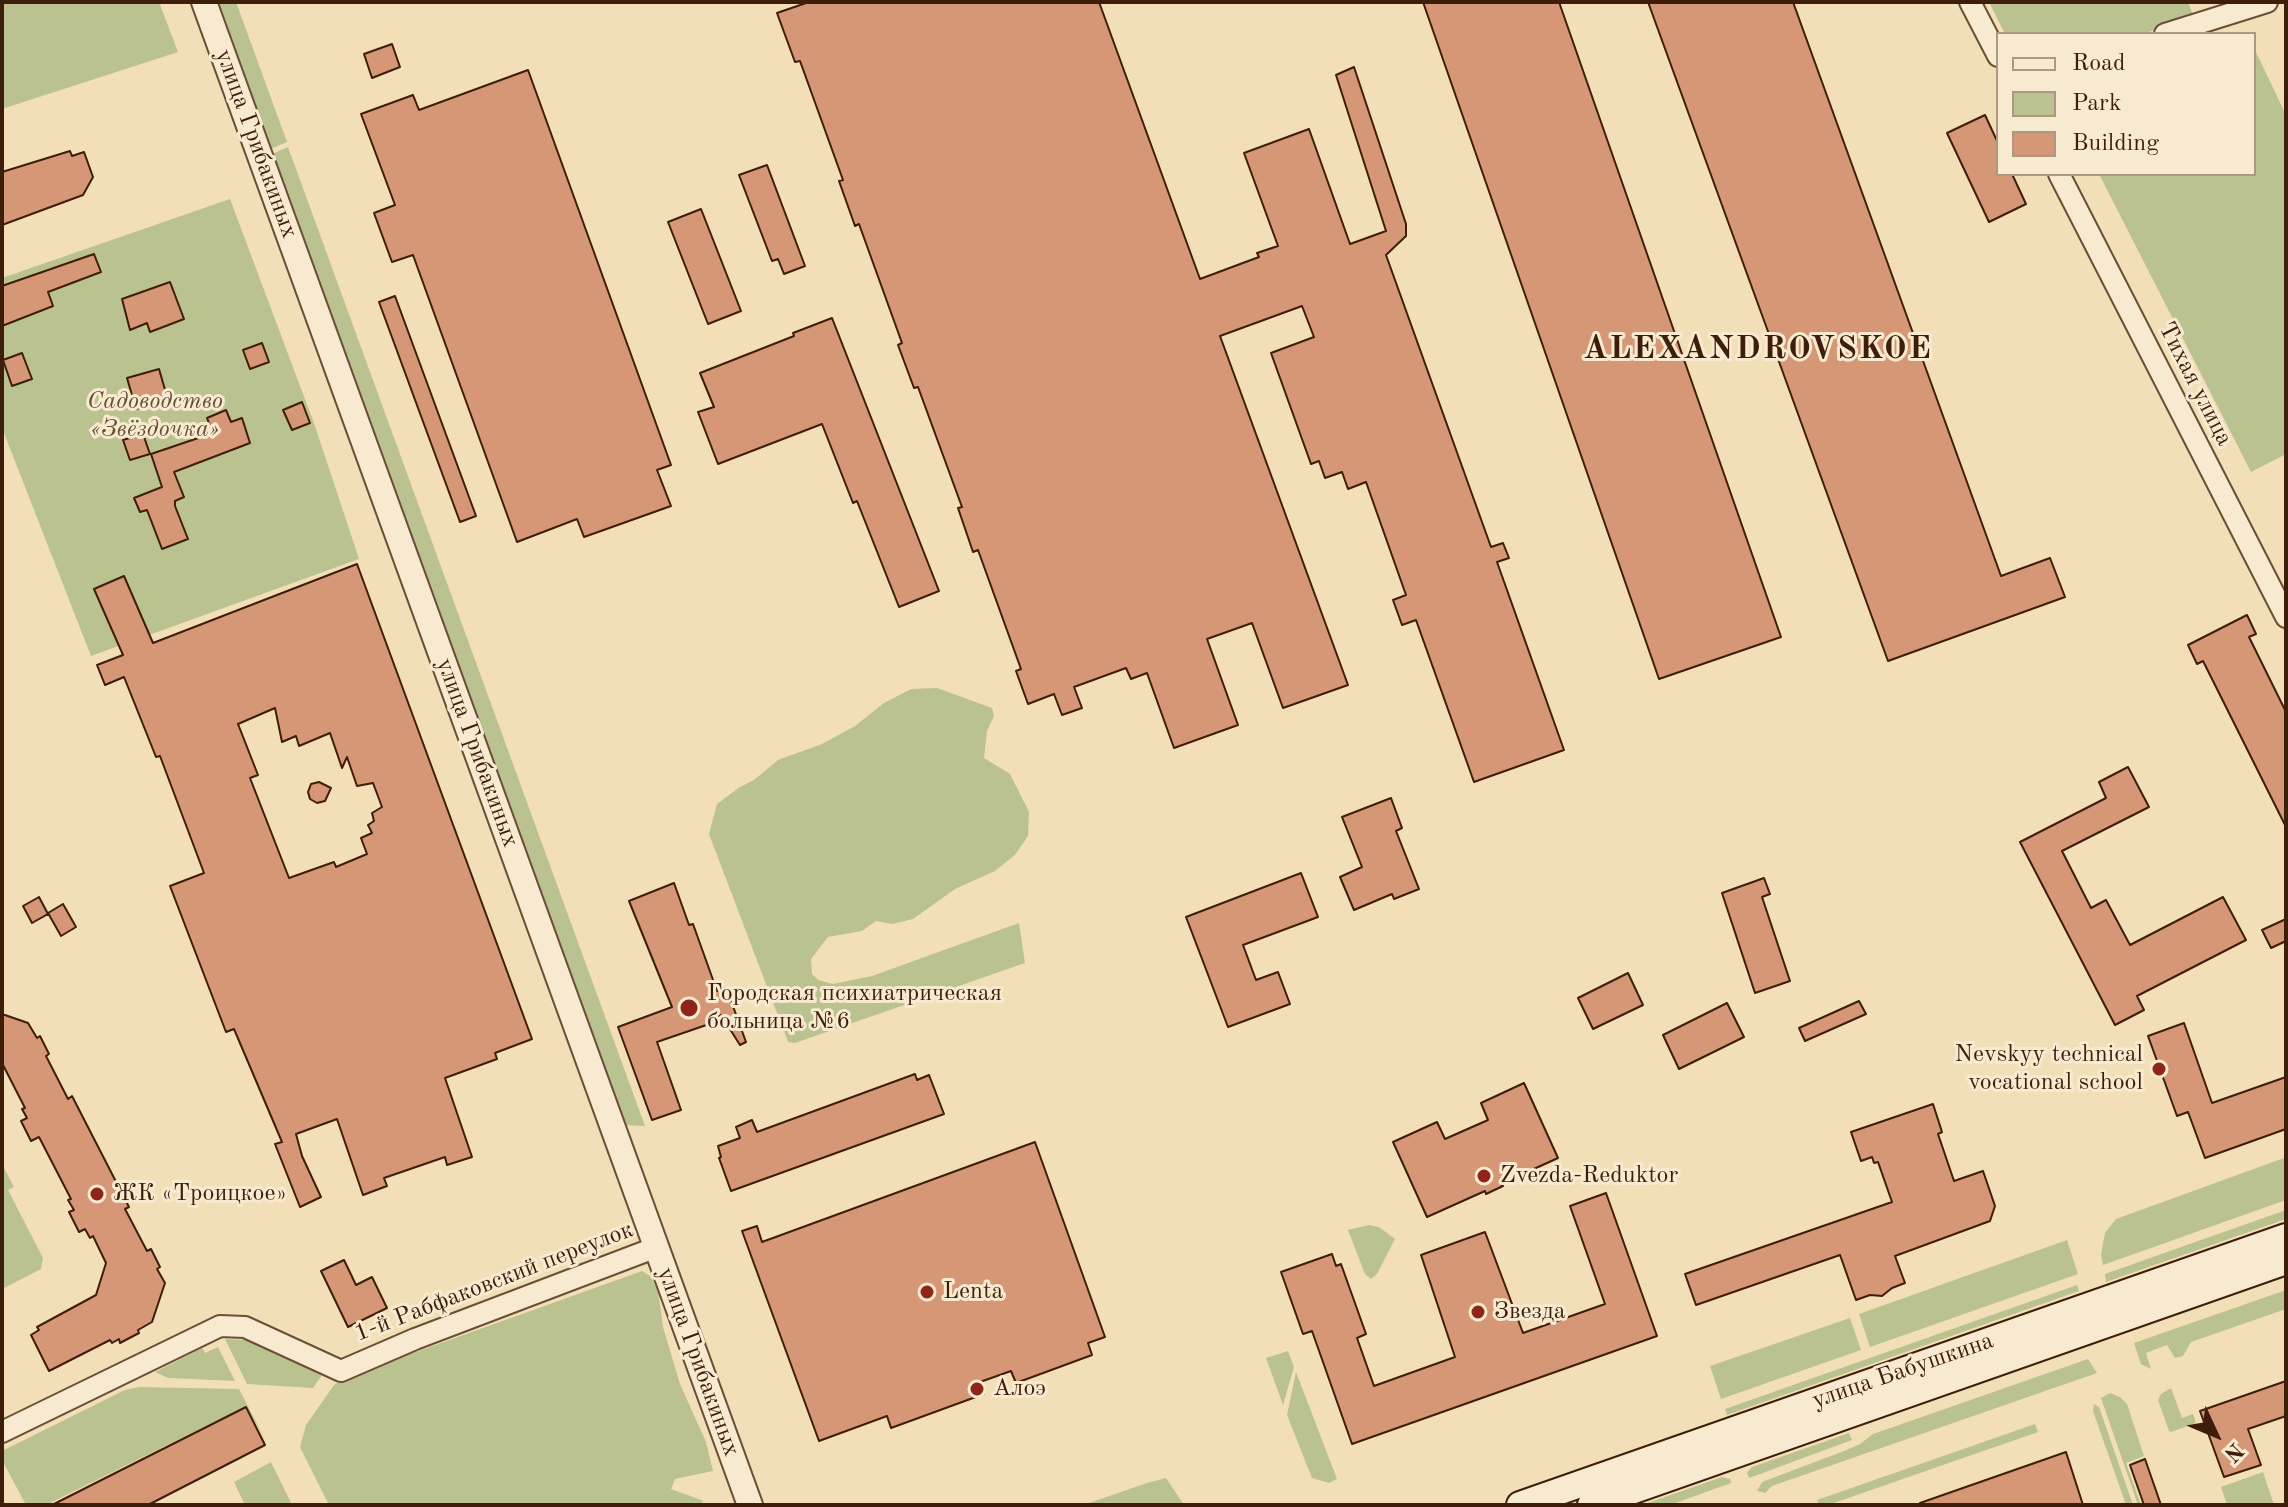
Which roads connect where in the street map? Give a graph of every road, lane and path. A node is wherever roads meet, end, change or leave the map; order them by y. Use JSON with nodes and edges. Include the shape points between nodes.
{"nodes":[{"id":1,"x":204,"y":2,"type":"edge"},
{"id":2,"x":1970,"y":2,"type":"edge"},
{"id":3,"x":2267,"y":2,"type":"edge"},
{"id":4,"x":2171,"y":32,"type":"edge"},
{"id":5,"x":1996,"y":52,"type":"edge"},
{"id":6,"x":2060,"y":176,"type":"edge"},
{"id":7,"x":2286,"y":617,"type":"edge"},
{"id":8,"x":2286,"y":1237,"type":"edge"},
{"id":9,"x":657,"y":1247,"type":"junction"},
{"id":10,"x":2286,"y":1261,"type":"edge"},
{"id":11,"x":2,"y":1432,"type":"edge"},
{"id":12,"x":750,"y":1505,"type":"edge"},
{"id":13,"x":1520,"y":1505,"type":"edge"},
{"id":14,"x":1591,"y":1505,"type":"edge"}],
"edges":[{"from":1,"to":9,"type":"street","name":"улица Грибакиных"},
{"from":2,"to":5,"type":"street"},
{"from":3,"to":4,"type":"street"},
{"from":6,"to":7,"type":"street","name":"Тихая улица"},
{"from":8,"to":13,"type":"main road","name":"улица Бабушкина"},
{"from":9,"to":11,"type":"street","name":"1-й Рабфаковский переулок","via":[[341,1371],[245,1327],[220,1326]]},
{"from":9,"to":12,"type":"street","name":"улица Грибакиных"},
{"from":10,"to":14,"type":"main road","name":"улица Бабушкина"}]}
